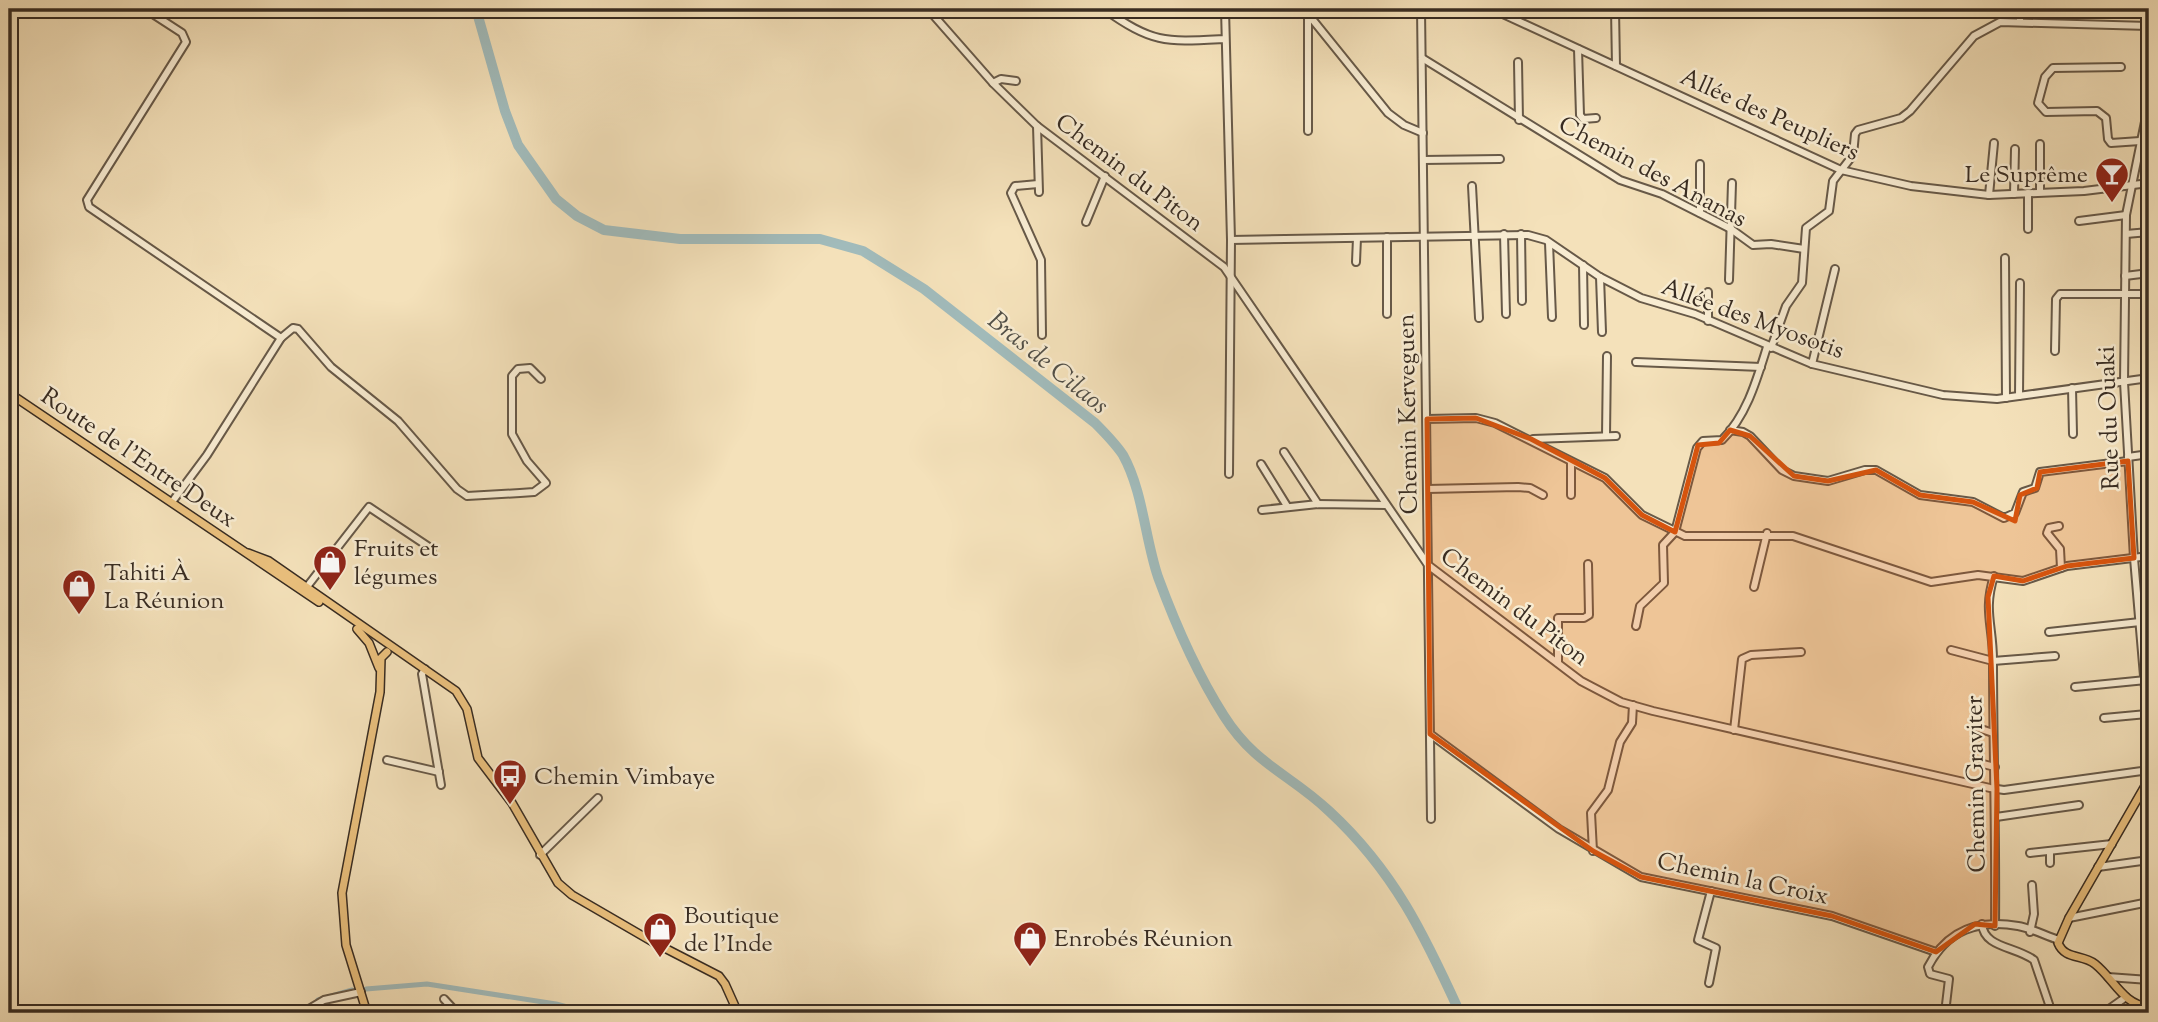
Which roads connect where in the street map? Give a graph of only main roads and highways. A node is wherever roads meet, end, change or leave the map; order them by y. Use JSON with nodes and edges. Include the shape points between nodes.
{"nodes":[{"id":1,"x":9,"y":393,"type":"edge"},
{"id":2,"x":248,"y":554,"type":"junction"},
{"id":3,"x":376,"y":638,"type":"junction"},
{"id":4,"x":387,"y":643,"type":"junction"},
{"id":5,"x":370,"y":645,"type":"junction"},
{"id":6,"x":398,"y":651,"type":"junction"},
{"id":7,"x":381,"y":654,"type":"junction"},
{"id":8,"x":2149,"y":779,"type":"edge"},
{"id":9,"x":2149,"y":1007,"type":"edge"},
{"id":10,"x":367,"y":1013,"type":"edge"},
{"id":11,"x":738,"y":1013,"type":"edge"}],
"edges":[{"from":1,"to":2,"type":"main road","name":"Route de l'Entre Deux"},
{"from":2,"to":3,"type":"main road","name":"Route de l'Entre Deux","via":[[269,561]]},
{"from":2,"to":5,"type":"main road","name":"Route de l'Entre Deux","via":[[342,618]]},
{"from":3,"to":4,"type":"main road","name":"Route de l'Entre Deux"},
{"from":3,"to":5,"type":"main road"},
{"from":4,"to":6,"type":"main road"},
{"from":4,"to":7,"type":"main road"},
{"from":5,"to":7,"type":"main road"},
{"from":6,"to":7,"type":"main road"},
{"from":6,"to":11,"type":"main road","via":[[464,701],[478,758],[512,803],[558,883],[719,976]]},
{"from":7,"to":10,"type":"main road","via":[[380,692],[342,893],[346,945]]},
{"from":8,"to":9,"type":"main road","via":[[2059,940],[2064,953],[2092,962],[2126,997]]}]}
